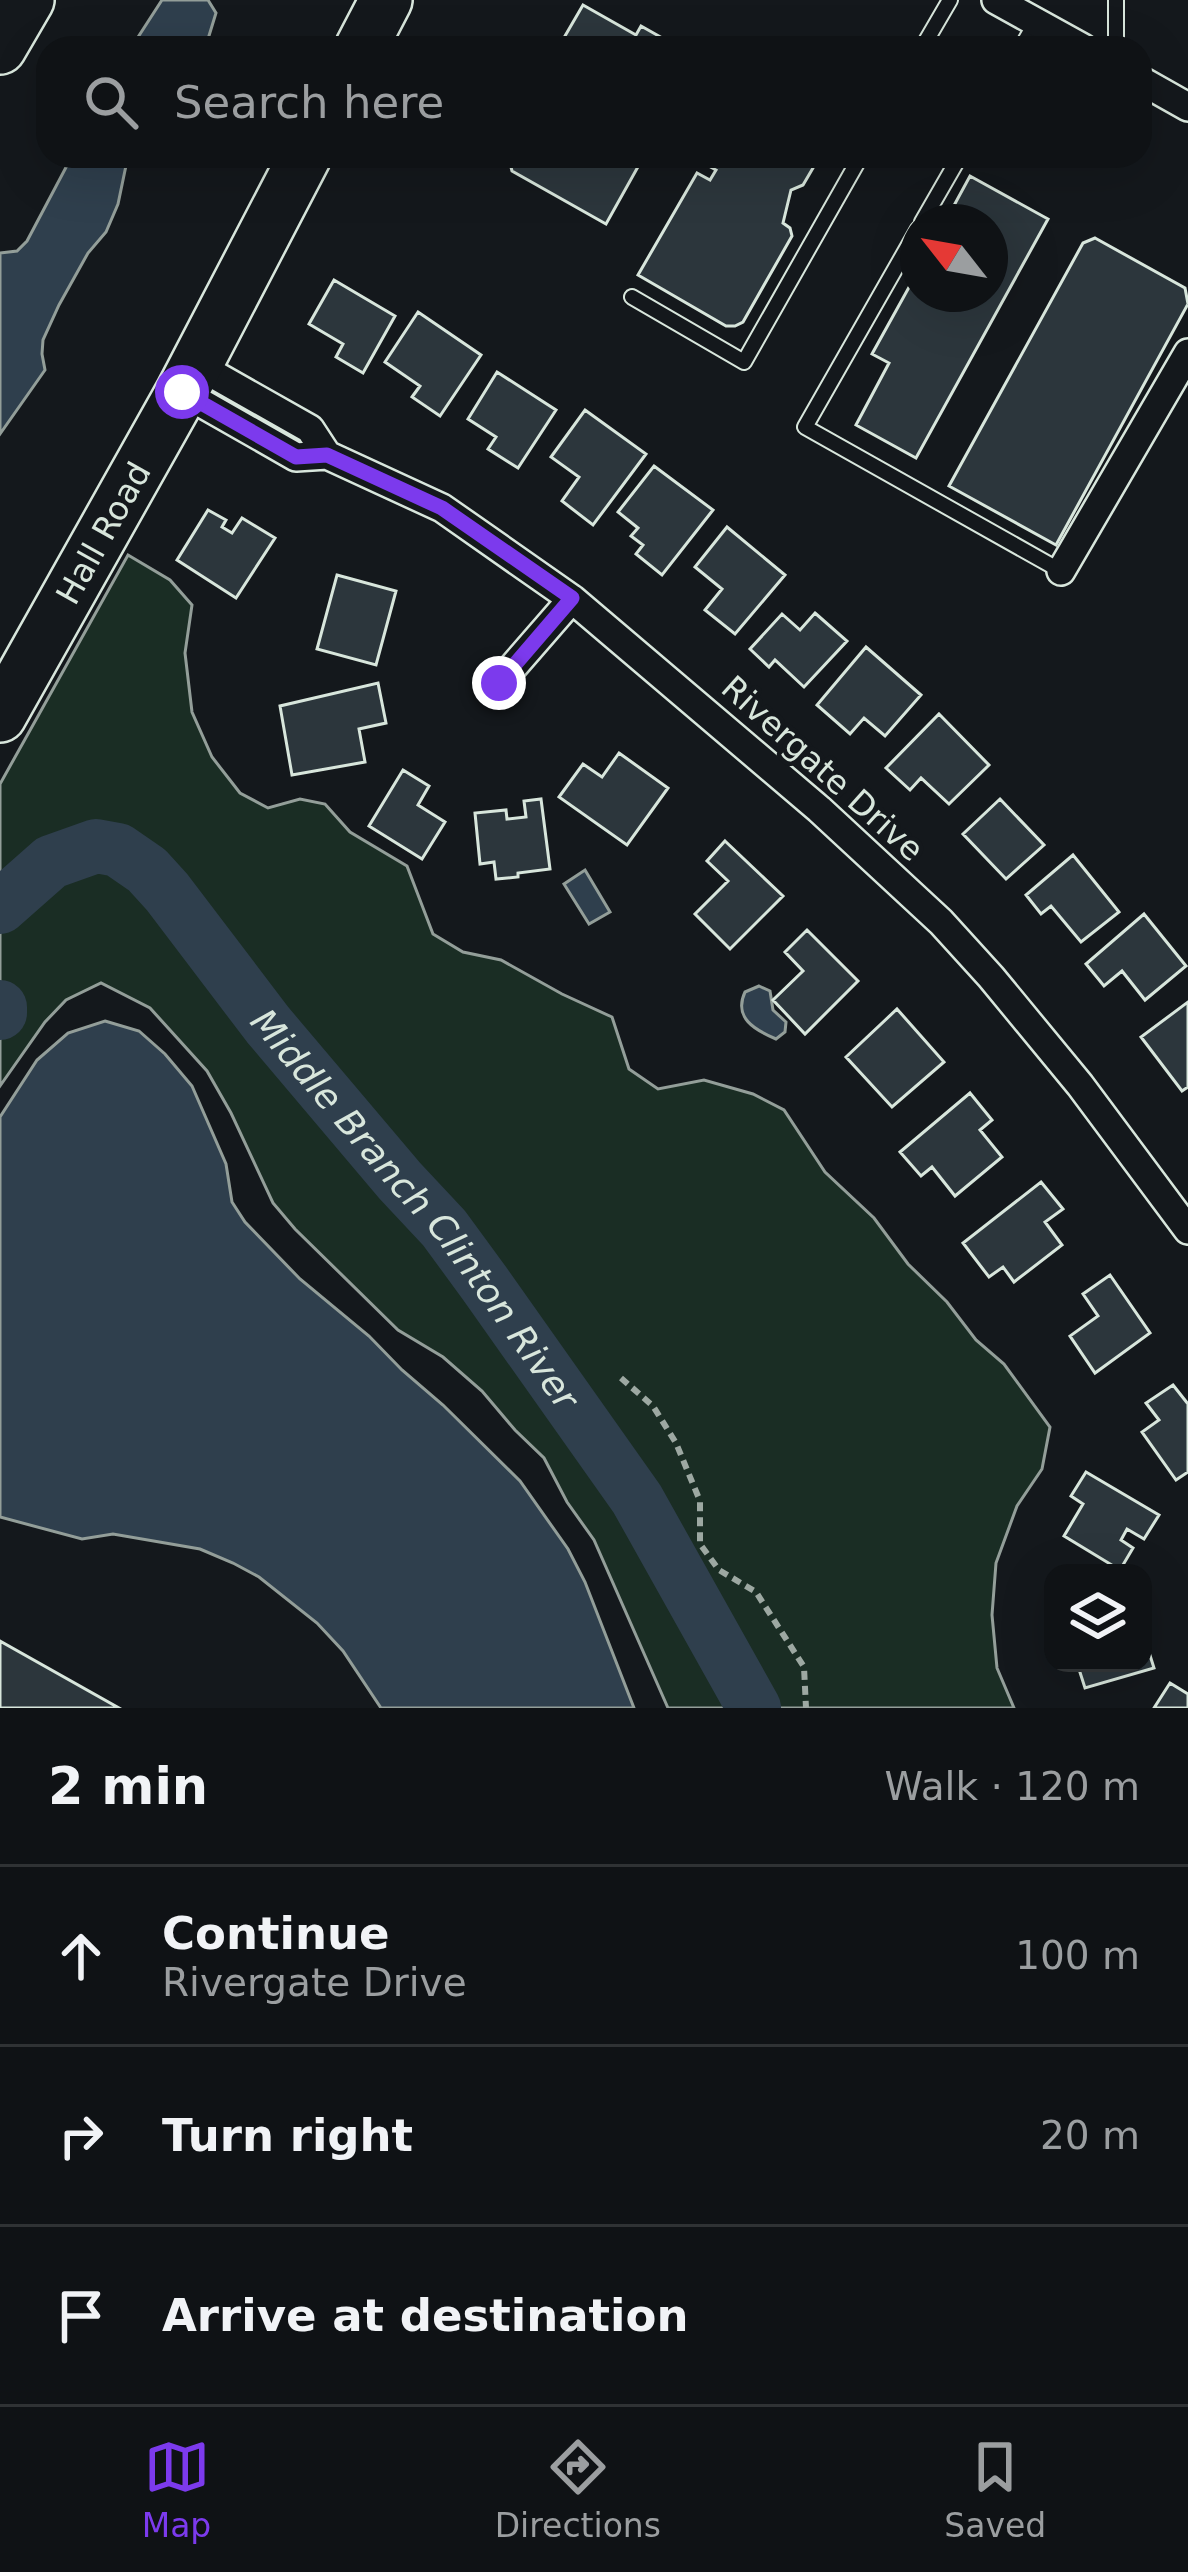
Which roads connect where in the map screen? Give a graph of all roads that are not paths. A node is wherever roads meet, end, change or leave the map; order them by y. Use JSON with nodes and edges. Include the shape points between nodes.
{"nodes":[{"id":1,"x":28,"y":0,"type":"edge"},
{"id":2,"x":386,"y":0,"type":"edge"},
{"id":3,"x":950,"y":0,"type":"edge"},
{"id":4,"x":996,"y":0,"type":"edge"},
{"id":5,"x":1116,"y":0,"type":"edge"},
{"id":6,"x":1036,"y":22,"type":"junction"},
{"id":7,"x":367,"y":36,"type":"edge"},
{"id":8,"x":929,"y":36,"type":"edge"},
{"id":9,"x":1028,"y":36,"type":"edge"},
{"id":10,"x":1061,"y":36,"type":"edge"},
{"id":11,"x":1116,"y":36,"type":"edge"},
{"id":12,"x":0,"y":48,"type":"edge"},
{"id":13,"x":1152,"y":87,"type":"edge"},
{"id":14,"x":1188,"y":107,"type":"edge"},
{"id":15,"x":299,"y":168,"type":"edge"},
{"id":16,"x":854,"y":168,"type":"edge"},
{"id":17,"x":953,"y":168,"type":"edge"},
{"id":18,"x":932,"y":204,"type":"edge"},
{"id":19,"x":900,"y":260,"type":"edge"},
{"id":20,"x":632,"y":297,"type":"dead end"},
{"id":21,"x":1188,"y":353,"type":"edge"},
{"id":22,"x":189,"y":379,"type":"junction"},
{"id":23,"x":1061,"y":571,"type":"joint"},
{"id":24,"x":572,"y":598,"type":"junction"},
{"id":25,"x":499,"y":683,"type":"dead end"},
{"id":26,"x":0,"y":716,"type":"edge"},
{"id":27,"x":1188,"y":1230,"type":"edge"}],
"edges":[{"from":1,"to":12,"type":"highway"},
{"from":2,"to":7,"type":"highway"},
{"from":3,"to":8,"type":"lane"},
{"from":4,"to":6,"type":"street"},
{"from":5,"to":11,"type":"lane"},
{"from":6,"to":9,"type":"lane"},
{"from":6,"to":10,"type":"street"},
{"from":13,"to":14,"type":"street"},
{"from":15,"to":22,"type":"highway","name":"Hall Road"},
{"from":16,"to":20,"type":"lane","via":[[744,362]]},
{"from":17,"to":18,"type":"lane"},
{"from":19,"to":23,"type":"lane","via":[[805,427]]},
{"from":21,"to":23,"type":"street"},
{"from":22,"to":24,"type":"street","name":"Rivergate Drive","via":[[296,457],[327,455],[442,508]]},
{"from":22,"to":26,"type":"highway","name":"Hall Road"},
{"from":24,"to":25,"type":"street"},
{"from":24,"to":27,"type":"street","name":"Rivergate Drive","via":[[941,922],[1080,1084]]}]}
